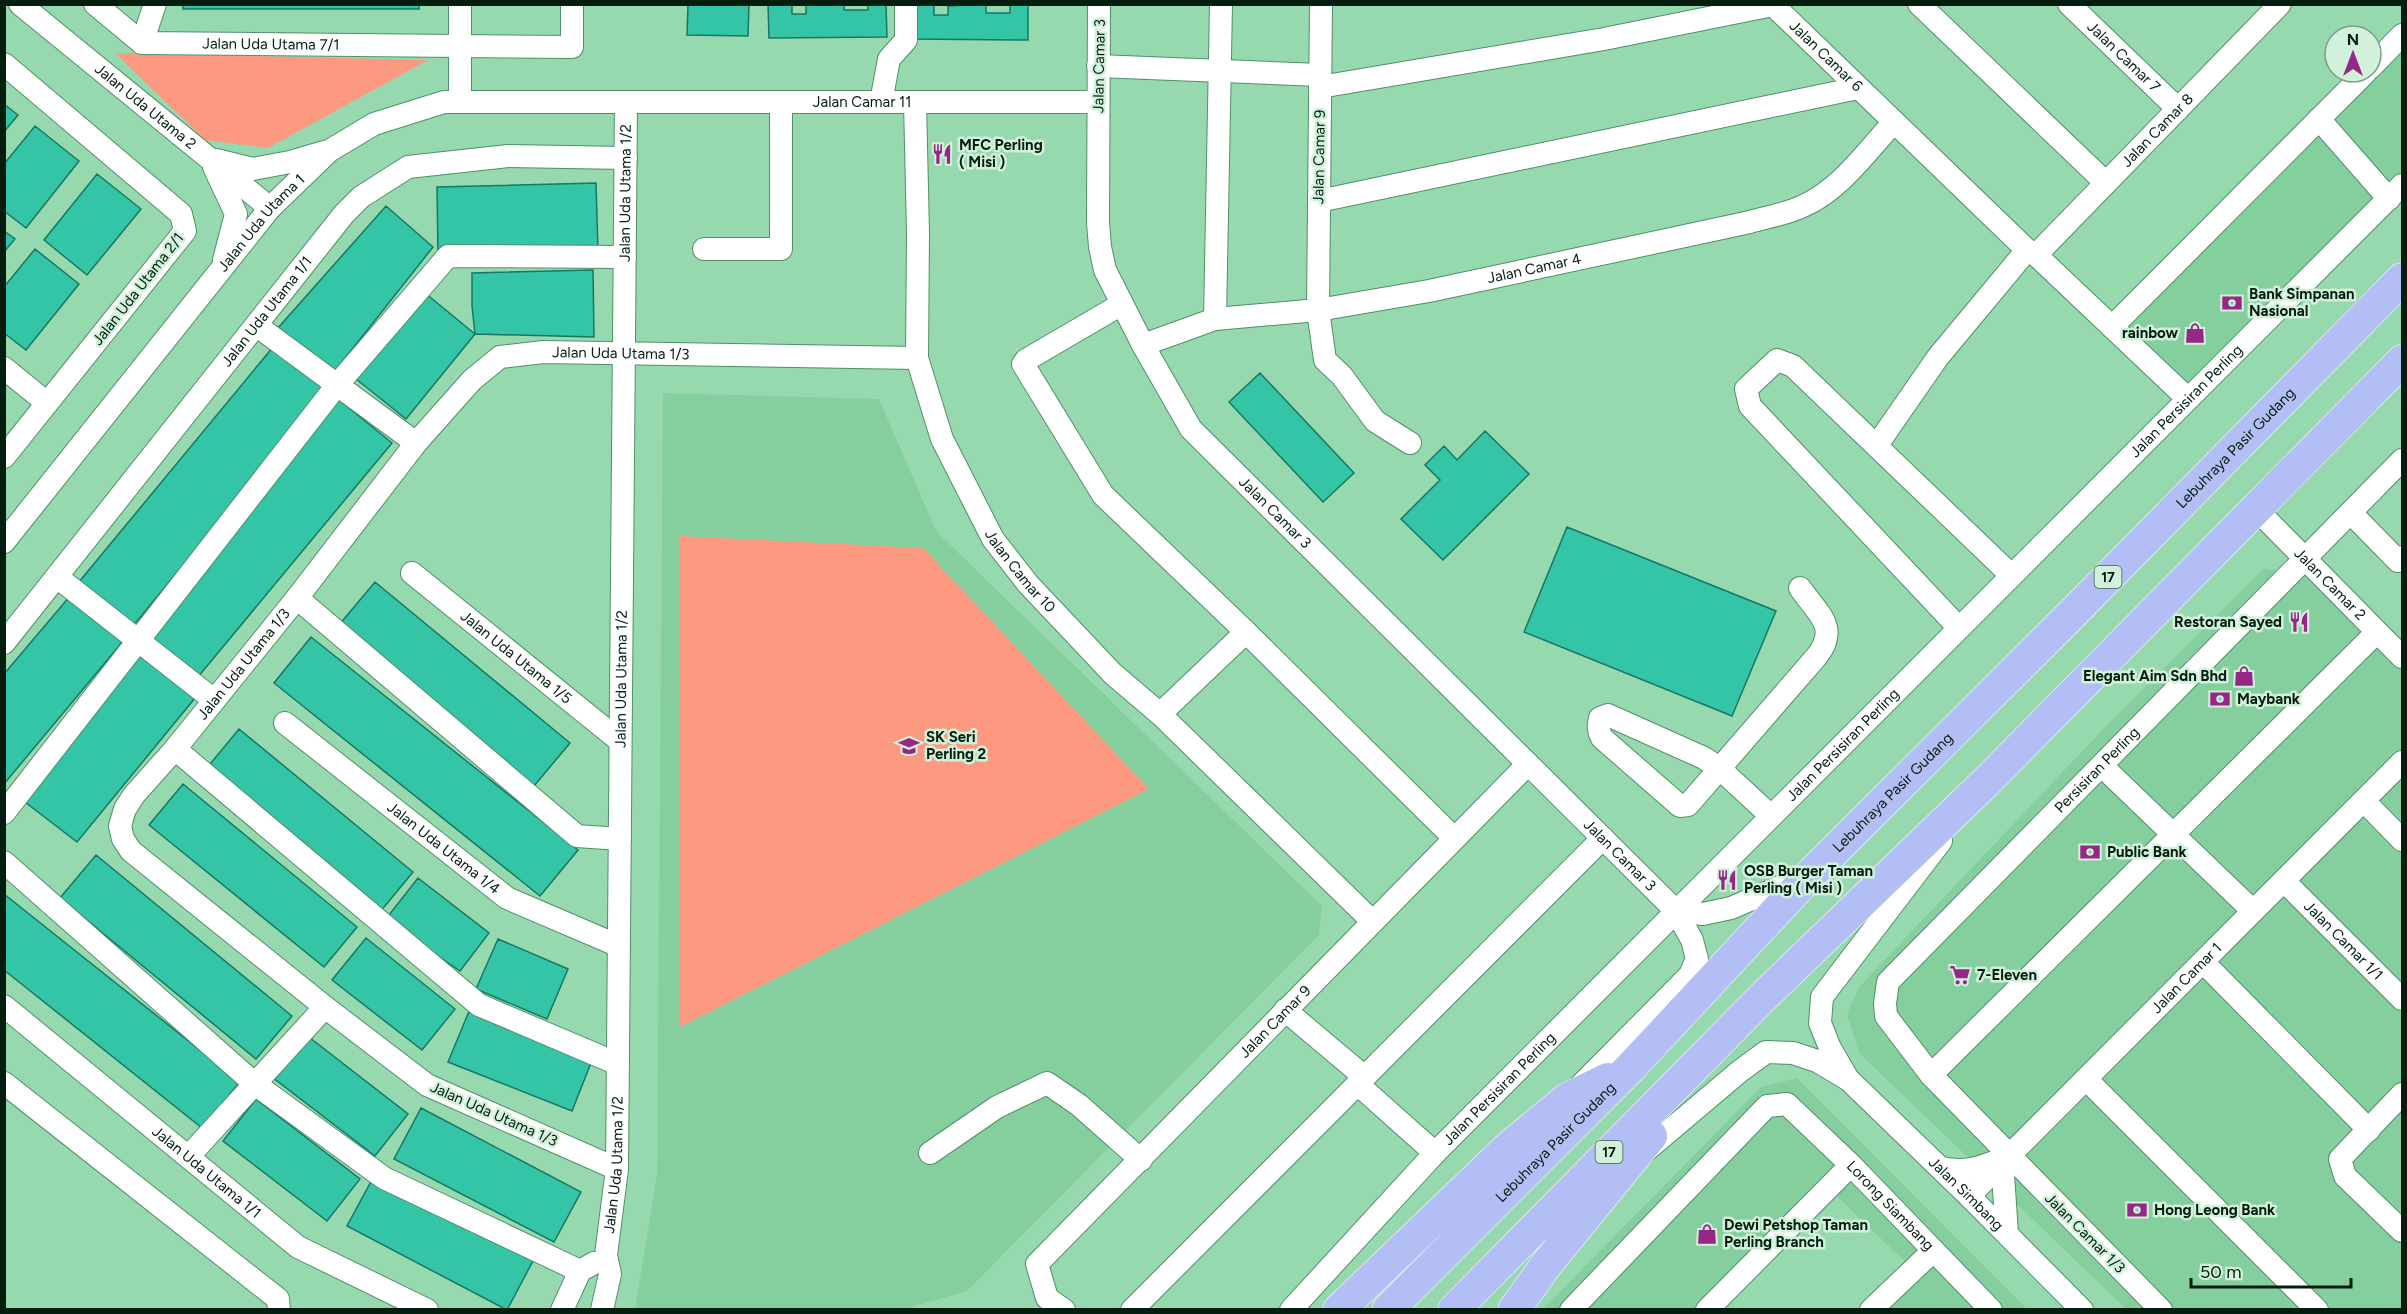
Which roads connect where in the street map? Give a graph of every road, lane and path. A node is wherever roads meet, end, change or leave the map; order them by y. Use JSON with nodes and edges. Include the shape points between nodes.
{"nodes":[{"id":1,"x":20,"y":4,"type":"edge"},
{"id":2,"x":95,"y":4,"type":"edge"},
{"id":3,"x":155,"y":4,"type":"edge"},
{"id":4,"x":460,"y":4,"type":"edge"},
{"id":5,"x":572,"y":4,"type":"edge"},
{"id":6,"x":906,"y":4,"type":"edge"},
{"id":7,"x":1099,"y":4,"type":"edge"},
{"id":8,"x":1221,"y":4,"type":"edge"},
{"id":9,"x":1321,"y":4,"type":"edge"},
{"id":10,"x":1919,"y":4,"type":"edge"},
{"id":11,"x":2069,"y":4,"type":"edge"},
{"id":12,"x":2280,"y":4,"type":"edge"},
{"id":13,"x":2403,"y":35,"type":"edge"},
{"id":14,"x":142,"y":43,"type":"junction"},
{"id":15,"x":460,"y":46,"type":"junction"},
{"id":16,"x":2383,"y":55,"type":"edge"},
{"id":17,"x":4,"y":64,"type":"edge"},
{"id":18,"x":1098,"y":66,"type":"junction"},
{"id":19,"x":1220,"y":71,"type":"junction"},
{"id":20,"x":1320,"y":81,"type":"junction"},
{"id":21,"x":2354,"y":84,"type":"edge"},
{"id":22,"x":1858,"y":88,"type":"junction"},
{"id":23,"x":460,"y":102,"type":"junction"},
{"id":24,"x":626,"y":102,"type":"junction"},
{"id":25,"x":781,"y":102,"type":"junction"},
{"id":26,"x":881,"y":102,"type":"junction"},
{"id":27,"x":915,"y":102,"type":"junction"},
{"id":28,"x":1098,"y":102,"type":"junction"},
{"id":29,"x":2178,"y":109,"type":"junction"},
{"id":30,"x":2319,"y":119,"type":"junction"},
{"id":31,"x":1894,"y":122,"type":"junction"},
{"id":32,"x":329,"y":151,"type":"junction"},
{"id":33,"x":209,"y":158,"type":"junction"},
{"id":34,"x":626,"y":158,"type":"junction"},
{"id":35,"x":2106,"y":183,"type":"junction"},
{"id":36,"x":2396,"y":192,"type":"edge"},
{"id":37,"x":1319,"y":201,"type":"junction"},
{"id":38,"x":270,"y":208,"type":"junction"},
{"id":39,"x":704,"y":249,"type":"dead end"},
{"id":40,"x":2031,"y":253,"type":"junction"},
{"id":41,"x":625,"y":257,"type":"junction"},
{"id":42,"x":221,"y":269,"type":"junction"},
{"id":43,"x":2403,"y":279,"type":"edge"},
{"id":44,"x":1122,"y":304,"type":"junction"},
{"id":45,"x":1318,"y":309,"type":"junction"},
{"id":46,"x":1215,"y":320,"type":"junction"},
{"id":47,"x":256,"y":325,"type":"junction"},
{"id":48,"x":2112,"y":327,"type":"junction"},
{"id":49,"x":1143,"y":345,"type":"junction"},
{"id":50,"x":624,"y":355,"type":"junction"},
{"id":51,"x":917,"y":358,"type":"junction"},
{"id":52,"x":2403,"y":361,"type":"edge"},
{"id":53,"x":4,"y":368,"type":"edge"},
{"id":54,"x":337,"y":385,"type":"junction"},
{"id":55,"x":2187,"y":398,"type":"junction"},
{"id":56,"x":48,"y":403,"type":"junction"},
{"id":57,"x":416,"y":443,"type":"junction"},
{"id":58,"x":1410,"y":443,"type":"dead end"},
{"id":59,"x":1877,"y":445,"type":"junction"},
{"id":60,"x":4,"y":457,"type":"edge"},
{"id":61,"x":2403,"y":460,"type":"edge"},
{"id":62,"x":2257,"y":510,"type":"junction"},
{"id":63,"x":2351,"y":513,"type":"junction"},
{"id":64,"x":4,"y":542,"type":"edge"},
{"id":65,"x":2305,"y":559,"type":"junction"},
{"id":66,"x":2401,"y":561,"type":"edge"},
{"id":67,"x":412,"y":573,"type":"dead end"},
{"id":68,"x":2011,"y":575,"type":"junction"},
{"id":69,"x":57,"y":577,"type":"junction"},
{"id":70,"x":1800,"y":588,"type":"dead end"},
{"id":71,"x":297,"y":598,"type":"junction"},
{"id":72,"x":1959,"y":628,"type":"junction"},
{"id":73,"x":1246,"y":632,"type":"junction"},
{"id":74,"x":2378,"y":632,"type":"junction"},
{"id":75,"x":137,"y":640,"type":"junction"},
{"id":76,"x":4,"y":643,"type":"edge"},
{"id":77,"x":2403,"y":657,"type":"edge"},
{"id":78,"x":214,"y":700,"type":"junction"},
{"id":79,"x":1160,"y":714,"type":"junction"},
{"id":80,"x":285,"y":723,"type":"dead end"},
{"id":81,"x":620,"y":741,"type":"junction"},
{"id":82,"x":175,"y":749,"type":"junction"},
{"id":83,"x":2403,"y":762,"type":"edge"},
{"id":84,"x":1528,"y":764,"type":"junction"},
{"id":85,"x":2102,"y":766,"type":"junction"},
{"id":86,"x":1719,"y":768,"type":"junction"},
{"id":87,"x":1986,"y":782,"type":"junction"},
{"id":88,"x":2364,"y":801,"type":"junction"},
{"id":89,"x":4,"y":813,"type":"edge"},
{"id":90,"x":1771,"y":816,"type":"junction"},
{"id":91,"x":2173,"y":835,"type":"junction"},
{"id":92,"x":1454,"y":838,"type":"junction"},
{"id":93,"x":1603,"y":838,"type":"junction"},
{"id":94,"x":620,"y":839,"type":"junction"},
{"id":95,"x":2403,"y":840,"type":"edge"},
{"id":96,"x":4,"y":862,"type":"edge"},
{"id":97,"x":1812,"y":873,"type":"junction"},
{"id":98,"x":2284,"y":881,"type":"junction"},
{"id":99,"x":1676,"y":911,"type":"junction"},
{"id":100,"x":2253,"y":911,"type":"junction"},
{"id":101,"x":1372,"y":921,"type":"junction"},
{"id":102,"x":619,"y":946,"type":"junction"},
{"id":103,"x":2203,"y":962,"type":"junction"},
{"id":104,"x":1888,"y":982,"type":"joint"},
{"id":105,"x":1765,"y":995,"type":"junction"},
{"id":106,"x":2403,"y":999,"type":"edge"},
{"id":107,"x":4,"y":1006,"type":"edge"},
{"id":108,"x":325,"y":1007,"type":"junction"},
{"id":109,"x":1286,"y":1010,"type":"junction"},
{"id":110,"x":618,"y":1064,"type":"junction"},
{"id":111,"x":1631,"y":1067,"type":"junction"},
{"id":112,"x":1931,"y":1075,"type":"junction"},
{"id":113,"x":2086,"y":1079,"type":"junction"},
{"id":114,"x":1849,"y":1080,"type":"junction"},
{"id":115,"x":1362,"y":1081,"type":"junction"},
{"id":116,"x":4,"y":1083,"type":"edge"},
{"id":117,"x":255,"y":1084,"type":"junction"},
{"id":118,"x":2403,"y":1094,"type":"edge"},
{"id":119,"x":1567,"y":1099,"type":"junction"},
{"id":120,"x":2368,"y":1130,"type":"junction"},
{"id":121,"x":930,"y":1153,"type":"dead end"},
{"id":122,"x":1435,"y":1153,"type":"junction"},
{"id":123,"x":2009,"y":1156,"type":"junction"},
{"id":124,"x":189,"y":1157,"type":"junction"},
{"id":125,"x":1141,"y":1160,"type":"junction"},
{"id":126,"x":1851,"y":1165,"type":"junction"},
{"id":127,"x":1941,"y":1168,"type":"junction"},
{"id":128,"x":617,"y":1169,"type":"junction"},
{"id":129,"x":1623,"y":1170,"type":"junction"},
{"id":130,"x":1970,"y":1196,"type":"junction"},
{"id":131,"x":2403,"y":1231,"type":"edge"},
{"id":132,"x":2007,"y":1233,"type":"junction"},
{"id":133,"x":1933,"y":1251,"type":"junction"},
{"id":134,"x":606,"y":1255,"type":"junction"},
{"id":135,"x":1546,"y":1265,"type":"junction"},
{"id":136,"x":580,"y":1271,"type":"junction"},
{"id":137,"x":279,"y":1310,"type":"edge"},
{"id":138,"x":427,"y":1310,"type":"edge"},
{"id":139,"x":562,"y":1310,"type":"edge"},
{"id":140,"x":602,"y":1310,"type":"edge"},
{"id":141,"x":1064,"y":1310,"type":"edge"},
{"id":142,"x":1132,"y":1310,"type":"edge"},
{"id":143,"x":1292,"y":1310,"type":"edge"},
{"id":144,"x":1339,"y":1310,"type":"edge"},
{"id":145,"x":1388,"y":1310,"type":"edge"},
{"id":146,"x":1454,"y":1310,"type":"edge"},
{"id":147,"x":1496,"y":1310,"type":"edge"},
{"id":148,"x":1514,"y":1310,"type":"edge"},
{"id":149,"x":1570,"y":1310,"type":"edge"},
{"id":150,"x":1707,"y":1310,"type":"edge"},
{"id":151,"x":1871,"y":1310,"type":"edge"},
{"id":152,"x":1991,"y":1310,"type":"edge"},
{"id":153,"x":2082,"y":1310,"type":"edge"},
{"id":154,"x":2161,"y":1310,"type":"edge"},
{"id":155,"x":2317,"y":1310,"type":"edge"}],
"edges":[{"from":1,"to":33,"type":"street","name":"Jalan Uda Utama 2"},
{"from":2,"to":14,"type":"street"},
{"from":3,"to":14,"type":"street"},
{"from":4,"to":15,"type":"street"},
{"from":5,"to":15,"type":"street","name":"Jalan Uda Utama 7/1","via":[[572,47]]},
{"from":6,"to":26,"type":"street","via":[[906,40],[889,59]]},
{"from":7,"to":18,"type":"street","name":"Jalan Camar 3"},
{"from":8,"to":19,"type":"street"},
{"from":9,"to":20,"type":"street","name":"Jalan Camar 9"},
{"from":10,"to":35,"type":"street"},
{"from":11,"to":29,"type":"street","name":"Jalan Camar 7"},
{"from":12,"to":29,"type":"street","name":"Jalan Camar 8"},
{"from":13,"to":16,"type":"street"},
{"from":14,"to":15,"type":"street","name":"Jalan Uda Utama 7/1"},
{"from":15,"to":23,"type":"street"},
{"from":17,"to":56,"type":"street","name":"Jalan Uda Utama 2/1","via":[[181,214],[185,231]]},
{"from":18,"to":19,"type":"street"},
{"from":18,"to":28,"type":"street","name":"Jalan Camar 3"},
{"from":19,"to":20,"type":"street"},
{"from":19,"to":46,"type":"street"},
{"from":20,"to":22,"type":"street","name":"Jalan Camar 6","via":[[1604,39],[1773,5]]},
{"from":20,"to":37,"type":"street","name":"Jalan Camar 9"},
{"from":21,"to":30,"type":"street"},
{"from":22,"to":31,"type":"street","name":"Jalan Camar 6"},
{"from":22,"to":37,"type":"street"},
{"from":23,"to":24,"type":"street","name":"Jalan Uda Utama 1"},
{"from":23,"to":32,"type":"street","name":"Jalan Uda Utama 1","via":[[444,102],[374,124]]},
{"from":24,"to":25,"type":"street","name":"Jalan Camar 11"},
{"from":24,"to":34,"type":"street","name":"Jalan Uda Utama 1/2"},
{"from":25,"to":26,"type":"street","name":"Jalan Camar 11"},
{"from":25,"to":39,"type":"street","via":[[781,249]]},
{"from":26,"to":27,"type":"street","name":"Jalan Camar 11"},
{"from":27,"to":28,"type":"street","name":"Jalan Camar 11"},
{"from":27,"to":51,"type":"street","name":"Jalan Camar 10"},
{"from":28,"to":44,"type":"street","name":"Jalan Camar 3","via":[[1100,247],[1105,270]]},
{"from":29,"to":35,"type":"street","name":"Jalan Camar 8"},
{"from":30,"to":36,"type":"street"},
{"from":30,"to":48,"type":"street"},
{"from":31,"to":40,"type":"street","name":"Jalan Camar 6"},
{"from":31,"to":45,"type":"street","name":"Jalan Camar 4","via":[[1836,184],[1802,207],[1750,222],[1440,288]]},
{"from":32,"to":33,"type":"street","via":[[253,169]]},
{"from":32,"to":38,"type":"street","name":"Jalan Uda Utama 1"},
{"from":33,"to":38,"type":"street","name":"Jalan Uda Utama 2"},
{"from":33,"to":42,"type":"street","via":[[236,214]]},
{"from":34,"to":41,"type":"street","name":"Jalan Uda Utama 1/2"},
{"from":34,"to":47,"type":"street","name":"Jalan Uda Utama 1/1","via":[[508,156],[408,166],[361,197],[344,214]]},
{"from":35,"to":40,"type":"street","name":"Jalan Camar 8"},
{"from":36,"to":55,"type":"street","name":"Jalan Persisiran Perling"},
{"from":37,"to":45,"type":"street","name":"Jalan Camar 9"},
{"from":38,"to":42,"type":"street","name":"Jalan Uda Utama 1"},
{"from":40,"to":48,"type":"street","name":"Jalan Camar 6"},
{"from":40,"to":59,"type":"street","name":"Jalan Camar 8","via":[[1938,357]]},
{"from":41,"to":50,"type":"street","name":"Jalan Uda Utama 1/2"},
{"from":41,"to":54,"type":"street","via":[[448,256]]},
{"from":42,"to":64,"type":"street","name":"Jalan Uda Utama 1"},
{"from":43,"to":97,"type":"highway","name":"Lebuhraya Pasir Gudang","number":"17"},
{"from":44,"to":49,"type":"street","name":"Jalan Camar 3"},
{"from":44,"to":73,"type":"street","via":[[1023,364],[1103,495]]},
{"from":45,"to":46,"type":"street","name":"Jalan Camar 4"},
{"from":45,"to":58,"type":"street","name":"Jalan Camar 9","via":[[1325,360],[1376,421]]},
{"from":46,"to":49,"type":"street","name":"Jalan Camar 4"},
{"from":47,"to":54,"type":"street"},
{"from":47,"to":69,"type":"street","name":"Jalan Uda Utama 1/1"},
{"from":48,"to":55,"type":"street","name":"Jalan Camar 6"},
{"from":49,"to":84,"type":"street","name":"Jalan Camar 3","via":[[1191,429]]},
{"from":50,"to":51,"type":"street","name":"Jalan Uda Utama 1/3"},
{"from":50,"to":57,"type":"street","name":"Jalan Uda Utama 1/3","via":[[543,352],[500,357],[472,380]]},
{"from":50,"to":81,"type":"street","name":"Jalan Uda Utama 1/2"},
{"from":51,"to":79,"type":"street","name":"Jalan Camar 10","via":[[942,439],[993,539],[1028,584],[1113,674]]},
{"from":52,"to":62,"type":"highway","number":"17"},
{"from":53,"to":56,"type":"street"},
{"from":54,"to":57,"type":"street"},
{"from":54,"to":75,"type":"street"},
{"from":55,"to":68,"type":"street","name":"Jalan Persisiran Perling"},
{"from":56,"to":60,"type":"street","name":"Jalan Uda Utama 2/1"},
{"from":57,"to":71,"type":"street","name":"Jalan Uda Utama 1/3"},
{"from":59,"to":68,"type":"street"},
{"from":59,"to":72,"type":"street","via":[[1793,366],[1777,360],[1746,389],[1750,406]]},
{"from":61,"to":63,"type":"street","name":"Persisiran Perling"},
{"from":62,"to":65,"type":"street","name":"Jalan Camar 2"},
{"from":62,"to":87,"type":"highway","number":"17"},
{"from":63,"to":65,"type":"street","name":"Persisiran Perling"},
{"from":63,"to":66,"type":"street"},
{"from":65,"to":74,"type":"street","name":"Jalan Camar 2"},
{"from":65,"to":85,"type":"street","name":"Persisiran Perling"},
{"from":67,"to":81,"type":"street","name":"Jalan Uda Utama 1/5"},
{"from":68,"to":72,"type":"street","name":"Jalan Persisiran Perling"},
{"from":69,"to":75,"type":"street"},
{"from":69,"to":76,"type":"street","name":"Jalan Uda Utama 1/1"},
{"from":70,"to":86,"type":"street","via":[[1826,623],[1826,643]]},
{"from":71,"to":78,"type":"street","name":"Jalan Uda Utama 1/3"},
{"from":71,"to":94,"type":"street","via":[[577,836]]},
{"from":72,"to":90,"type":"street","name":"Jalan Persisiran Perling"},
{"from":73,"to":79,"type":"street"},
{"from":73,"to":92,"type":"street"},
{"from":74,"to":77,"type":"street","name":"Jalan Camar 2"},
{"from":74,"to":91,"type":"street"},
{"from":75,"to":78,"type":"street"},
{"from":75,"to":89,"type":"street"},
{"from":78,"to":82,"type":"street","name":"Jalan Uda Utama 1/3"},
{"from":79,"to":101,"type":"street","name":"Jalan Camar 10"},
{"from":80,"to":102,"type":"street","name":"Jalan Uda Utama 1/4","via":[[507,898]]},
{"from":81,"to":94,"type":"street","name":"Jalan Uda Utama 1/2"},
{"from":82,"to":108,"type":"street","name":"Jalan Uda Utama 1/3","via":[[125,809],[120,826],[123,839],[131,851]]},
{"from":82,"to":110,"type":"street","via":[[479,1005]]},
{"from":83,"to":88,"type":"street","name":"Jalan Camar 1"},
{"from":84,"to":92,"type":"street","name":"Jalan Camar 9"},
{"from":84,"to":93,"type":"street","name":"Jalan Camar 3"},
{"from":85,"to":91,"type":"street"},
{"from":85,"to":104,"type":"street","name":"Persisiran Perling"},
{"from":86,"to":86,"type":"street","via":[[1688,805],[1680,806],[1602,738],[1598,730],[1600,718],[1608,715]]},
{"from":86,"to":90,"type":"street"},
{"from":87,"to":105,"type":"highway","number":"17"},
{"from":87,"to":114,"type":"street","via":[[1822,997],[1820,1023]]},
{"from":88,"to":95,"type":"street"},
{"from":88,"to":98,"type":"street","name":"Jalan Camar 1"},
{"from":90,"to":99,"type":"street","name":"Jalan Persisiran Perling"},
{"from":91,"to":100,"type":"street"},
{"from":91,"to":112,"type":"street"},
{"from":92,"to":101,"type":"street","name":"Jalan Camar 9"},
{"from":93,"to":99,"type":"street","name":"Jalan Camar 3"},
{"from":93,"to":115,"type":"street"},
{"from":94,"to":102,"type":"street","name":"Jalan Uda Utama 1/2"},
{"from":96,"to":117,"type":"street"},
{"from":97,"to":99,"type":"street","via":[[1731,908],[1703,914]]},
{"from":97,"to":111,"type":"highway","name":"Lebuhraya Pasir Gudang","number":"17"},
{"from":98,"to":100,"type":"street","name":"Jalan Camar 1"},
{"from":98,"to":106,"type":"street","name":"Jalan Camar 1/1"},
{"from":99,"to":119,"type":"street","name":"Jalan Camar 3","via":[[1692,940],[1697,959],[1690,975]]},
{"from":99,"to":122,"type":"street","name":"Jalan Persisiran Perling"},
{"from":100,"to":103,"type":"street","name":"Jalan Camar 1"},
{"from":101,"to":109,"type":"street","name":"Jalan Camar 9"},
{"from":102,"to":110,"type":"street","name":"Jalan Uda Utama 1/2"},
{"from":103,"to":113,"type":"street","name":"Jalan Camar 1"},
{"from":103,"to":120,"type":"street"},
{"from":104,"to":112,"type":"street","name":"Jalan Camar 1/3","via":[[1886,1016]]},
{"from":105,"to":129,"type":"highway"},
{"from":105,"to":146,"type":"highway","number":"17"},
{"from":107,"to":124,"type":"street","name":"Jalan Uda Utama 1/1"},
{"from":108,"to":117,"type":"street"},
{"from":108,"to":128,"type":"street","name":"Jalan Uda Utama 1/3","via":[[427,1085]]},
{"from":109,"to":115,"type":"street","via":[[1361,1074]]},
{"from":109,"to":125,"type":"street","name":"Jalan Camar 9"},
{"from":110,"to":128,"type":"street","name":"Jalan Uda Utama 1/2"},
{"from":111,"to":119,"type":"highway"},
{"from":111,"to":145,"type":"highway","name":"Lebuhraya Pasir Gudang","number":"17"},
{"from":112,"to":123,"type":"street","name":"Jalan Camar 1/3"},
{"from":113,"to":123,"type":"street","name":"Jalan Camar 1"},
{"from":113,"to":155,"type":"street"},
{"from":114,"to":127,"type":"street","name":"Jalan Simbang"},
{"from":114,"to":129,"type":"street","via":[[1793,1053],[1766,1052]]},
{"from":115,"to":122,"type":"street","via":[[1362,1088]]},
{"from":115,"to":142,"type":"street"},
{"from":116,"to":137,"type":"street","via":[[278,1299]]},
{"from":117,"to":124,"type":"street"},
{"from":117,"to":136,"type":"street","via":[[384,1178]]},
{"from":118,"to":120,"type":"street"},
{"from":119,"to":144,"type":"highway","via":[[1509,1147]]},
{"from":120,"to":131,"type":"street","via":[[2340,1159],[2345,1176]]},
{"from":121,"to":125,"type":"street","via":[[997,1107],[1047,1083]]},
{"from":122,"to":143,"type":"street","name":"Jalan Persisiran Perling"},
{"from":123,"to":127,"type":"street","via":[[1960,1172]]},
{"from":123,"to":130,"type":"street","name":"Jalan Camar 1"},
{"from":123,"to":132,"type":"street","via":[[2003,1175]]},
{"from":123,"to":154,"type":"street","name":"Jalan Camar 1/3"},
{"from":124,"to":138,"type":"street","name":"Jalan Uda Utama 1/1","via":[[298,1247]]},
{"from":125,"to":141,"type":"street","name":"Jalan Camar 9","via":[[1037,1264],[1047,1298]]},
{"from":126,"to":133,"type":"street","name":"Lorong Siambang"},
{"from":126,"to":149,"type":"street","name":"Lorong Siambang","via":[[1787,1104],[1767,1106]]},
{"from":126,"to":150,"type":"street"},
{"from":127,"to":130,"type":"street","name":"Jalan Simbang"},
{"from":128,"to":134,"type":"street","name":"Jalan Uda Utama 1/2"},
{"from":129,"to":135,"type":"highway"},
{"from":130,"to":132,"type":"street","name":"Jalan Simbang"},
{"from":132,"to":153,"type":"street","name":"Jalan Simbang"},
{"from":133,"to":151,"type":"street"},
{"from":133,"to":152,"type":"street","name":"Lorong Siambang"},
{"from":134,"to":136,"type":"street"},
{"from":134,"to":140,"type":"street","name":"Jalan Uda Utama 1/2","via":[[610,1274]]},
{"from":135,"to":147,"type":"highway"},
{"from":135,"to":148,"type":"highway"},
{"from":136,"to":139,"type":"street"}]}
